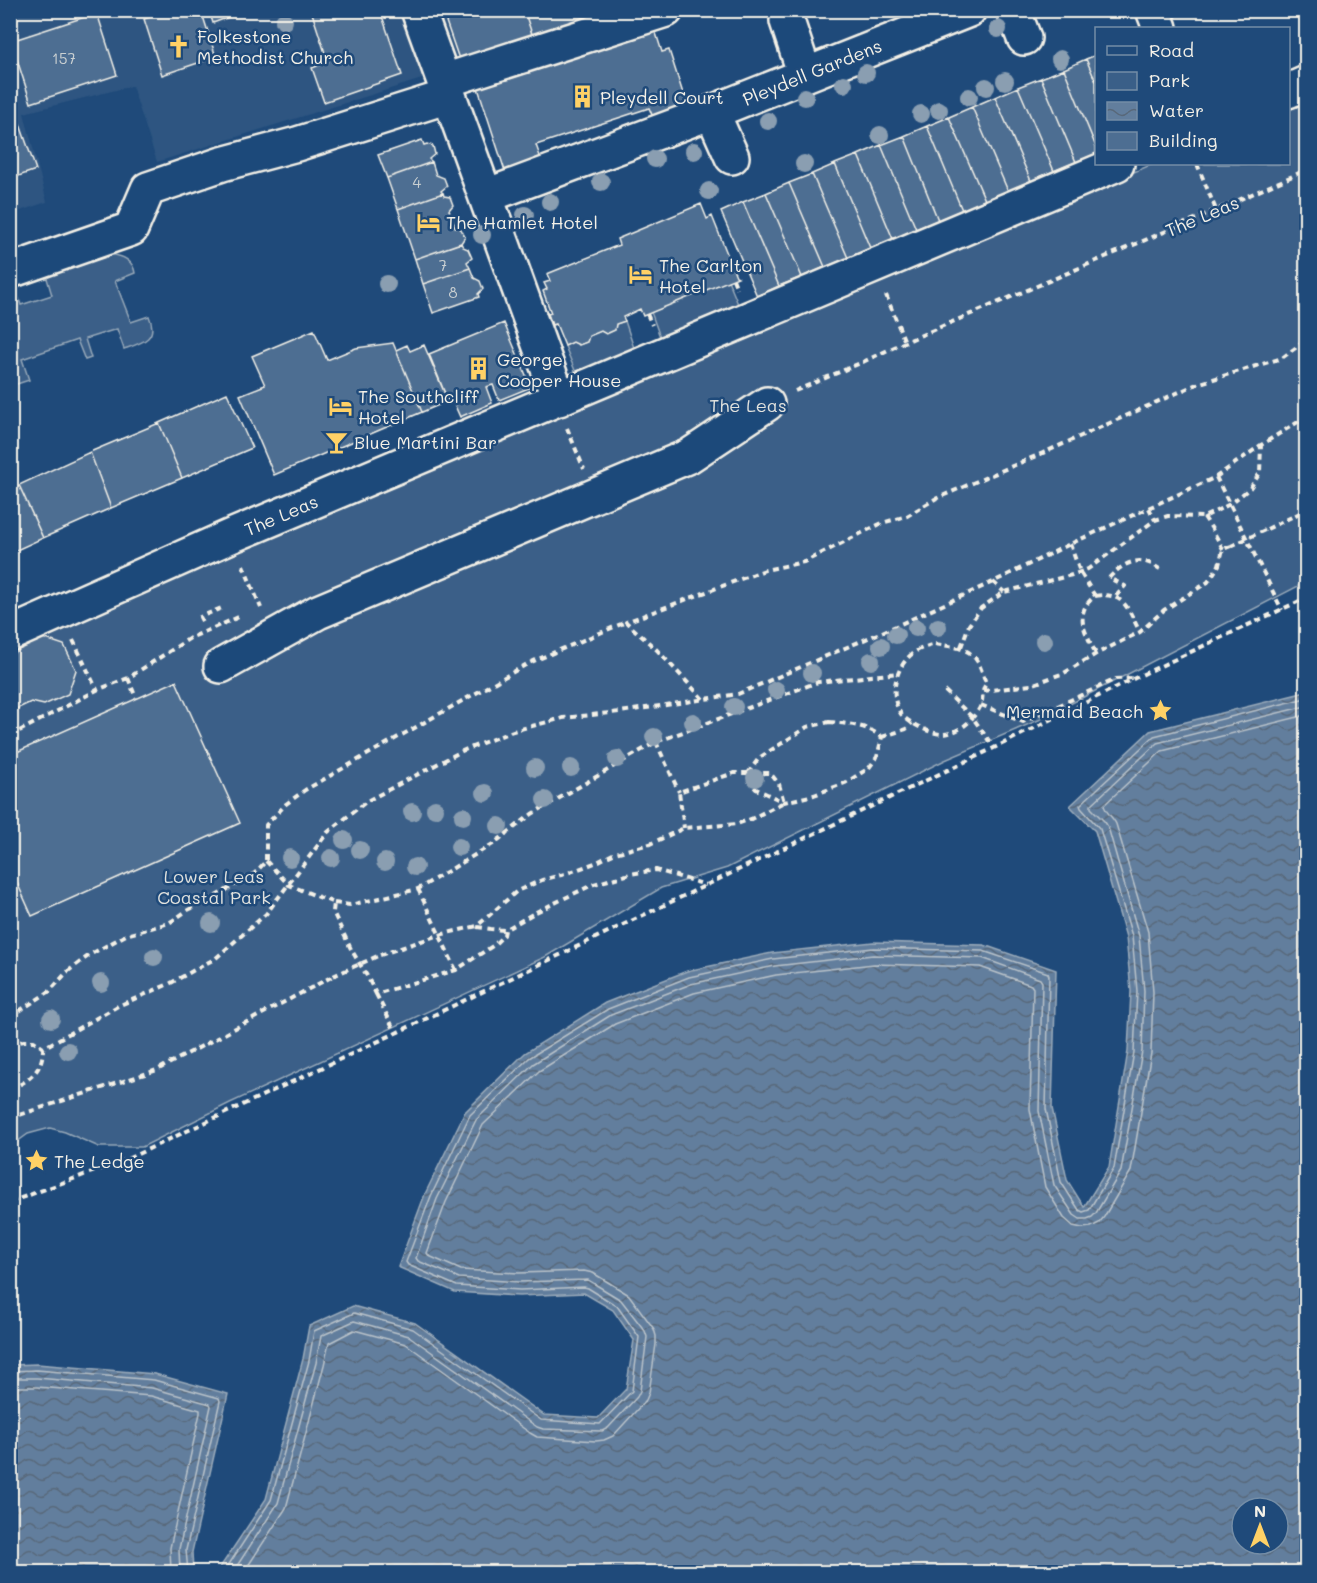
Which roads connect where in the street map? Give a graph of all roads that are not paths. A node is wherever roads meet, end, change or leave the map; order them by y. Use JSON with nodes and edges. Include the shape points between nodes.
{"nodes":[{"id":1,"x":418,"y":10,"type":"edge"},
{"id":2,"x":666,"y":10,"type":"edge"},
{"id":3,"x":969,"y":10,"type":"edge"},
{"id":4,"x":1153,"y":10,"type":"edge"},
{"id":5,"x":787,"y":21,"type":"dead end"},
{"id":6,"x":1160,"y":27,"type":"edge"},
{"id":7,"x":805,"y":75,"type":"junction"},
{"id":8,"x":1306,"y":83,"type":"edge"},
{"id":9,"x":446,"y":88,"type":"junction"},
{"id":10,"x":1290,"y":90,"type":"edge"},
{"id":11,"x":712,"y":112,"type":"junction"},
{"id":12,"x":732,"y":157,"type":"dead end"},
{"id":13,"x":1115,"y":165,"type":"edge"},
{"id":14,"x":486,"y":196,"type":"junction"},
{"id":15,"x":10,"y":271,"type":"edge"},
{"id":16,"x":559,"y":399,"type":"junction"},
{"id":17,"x":767,"y":404,"type":"road end"},
{"id":18,"x":10,"y":634,"type":"edge"},
{"id":19,"x":221,"y":666,"type":"dead end"}],
"edges":[{"from":1,"to":9,"type":"street"},
{"from":2,"to":9,"type":"street"},
{"from":3,"to":7,"type":"street","name":"Pleydell Gardens"},
{"from":4,"to":6,"type":"street"},
{"from":5,"to":7,"type":"street"},
{"from":7,"to":11,"type":"street","name":"Pleydell Gardens"},
{"from":8,"to":10,"type":"street"},
{"from":9,"to":14,"type":"street"},
{"from":9,"to":15,"type":"street","via":[[297,144],[148,189],[132,229]]},
{"from":11,"to":12,"type":"street"},
{"from":11,"to":14,"type":"street","name":"Pleydell Gardens"},
{"from":13,"to":16,"type":"street","name":"The Leas"},
{"from":14,"to":16,"type":"street"},
{"from":16,"to":18,"type":"street","name":"The Leas","via":[[231,536]]},
{"from":17,"to":19,"type":"street","via":[[689,456],[318,612]]}]}
